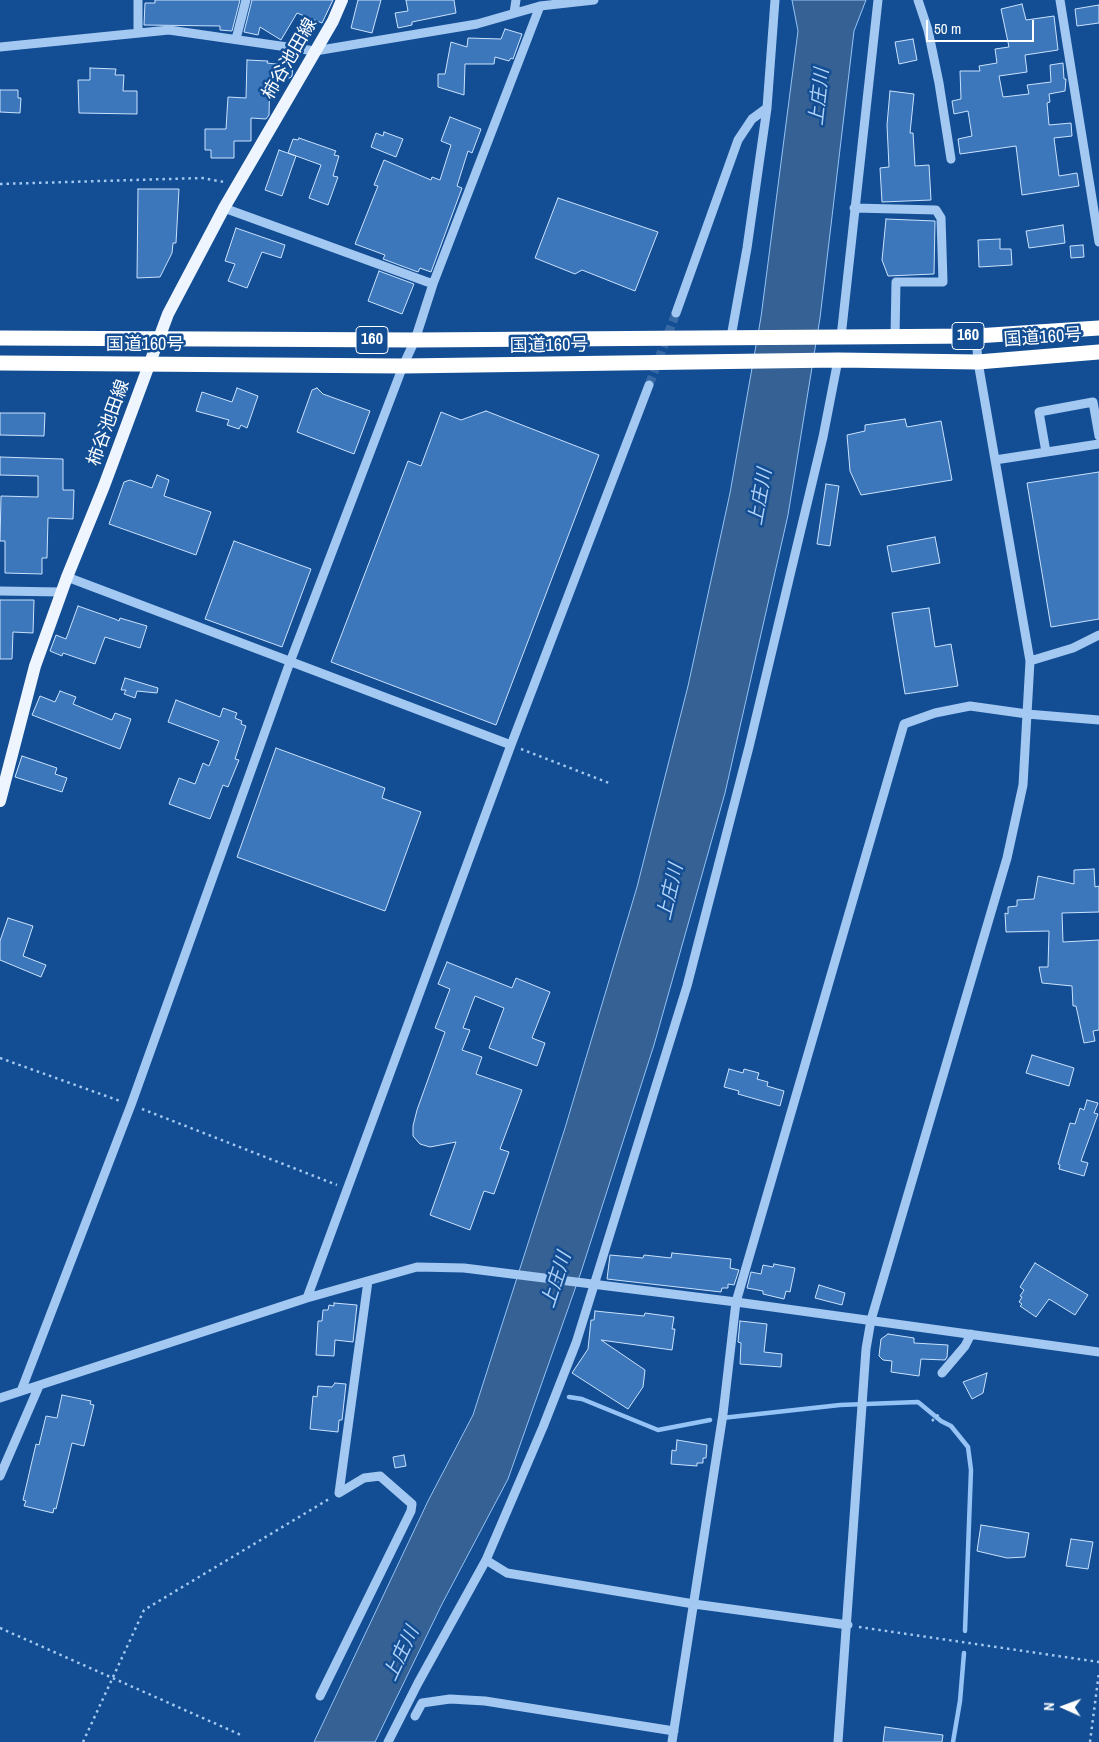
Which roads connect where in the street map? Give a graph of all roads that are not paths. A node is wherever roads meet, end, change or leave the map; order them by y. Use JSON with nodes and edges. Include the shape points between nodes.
{"nodes":[{"id":1,"x":138,"y":0,"type":"edge"},
{"id":2,"x":246,"y":0,"type":"edge"},
{"id":3,"x":342,"y":0,"type":"edge"},
{"id":4,"x":516,"y":0,"type":"edge"},
{"id":5,"x":594,"y":0,"type":"edge"},
{"id":6,"x":775,"y":0,"type":"edge"},
{"id":7,"x":878,"y":0,"type":"edge"},
{"id":8,"x":918,"y":0,"type":"edge"},
{"id":9,"x":1060,"y":0,"type":"edge"},
{"id":10,"x":540,"y":6,"type":"junction"},
{"id":11,"x":514,"y":14,"type":"junction"},
{"id":12,"x":138,"y":32,"type":"junction"},
{"id":13,"x":236,"y":39,"type":"junction"},
{"id":14,"x":0,"y":47,"type":"edge"},
{"id":15,"x":315,"y":50,"type":"junction"},
{"id":16,"x":767,"y":108,"type":"junction"},
{"id":17,"x":951,"y":159,"type":"dead end"},
{"id":18,"x":224,"y":208,"type":"junction"},
{"id":19,"x":854,"y":208,"type":"junction"},
{"id":20,"x":1099,"y":242,"type":"edge"},
{"id":21,"x":433,"y":284,"type":"junction"},
{"id":22,"x":676,"y":313,"type":"tunnel mouth"},
{"id":23,"x":1099,"y":328,"type":"edge"},
{"id":24,"x":976,"y":336,"type":"junction"},
{"id":25,"x":737,"y":337,"type":"junction"},
{"id":26,"x":838,"y":337,"type":"junction"},
{"id":27,"x":895,"y":337,"type":"junction"},
{"id":28,"x":0,"y":338,"type":"edge"},
{"id":29,"x":158,"y":338,"type":"junction"},
{"id":30,"x":415,"y":340,"type":"junction"},
{"id":31,"x":1099,"y":352,"type":"edge"},
{"id":32,"x":838,"y":360,"type":"junction"},
{"id":33,"x":978,"y":362,"type":"junction"},
{"id":34,"x":0,"y":363,"type":"edge"},
{"id":35,"x":149,"y":364,"type":"junction"},
{"id":36,"x":403,"y":366,"type":"junction"},
{"id":37,"x":649,"y":385,"type":"tunnel mouth"},
{"id":38,"x":1099,"y":436,"type":"edge"},
{"id":39,"x":1099,"y":444,"type":"edge"},
{"id":40,"x":1046,"y":452,"type":"junction"},
{"id":41,"x":995,"y":460,"type":"junction"},
{"id":42,"x":67,"y":577,"type":"junction"},
{"id":43,"x":0,"y":591,"type":"edge"},
{"id":44,"x":61,"y":592,"type":"junction"},
{"id":45,"x":1099,"y":636,"type":"edge"},
{"id":46,"x":1030,"y":661,"type":"junction"},
{"id":47,"x":290,"y":662,"type":"junction"},
{"id":48,"x":1027,"y":714,"type":"junction"},
{"id":49,"x":1099,"y":720,"type":"edge"},
{"id":50,"x":511,"y":745,"type":"junction"},
{"id":51,"x":0,"y":801,"type":"edge"},
{"id":52,"x":368,"y":1281,"type":"junction"},
{"id":53,"x":594,"y":1286,"type":"junction"},
{"id":54,"x":307,"y":1298,"type":"junction"},
{"id":55,"x":736,"y":1302,"type":"junction"},
{"id":56,"x":871,"y":1320,"type":"junction"},
{"id":57,"x":971,"y":1334,"type":"junction"},
{"id":58,"x":1099,"y":1352,"type":"edge"},
{"id":59,"x":942,"y":1373,"type":"dead end"},
{"id":60,"x":39,"y":1386,"type":"junction"},
{"id":61,"x":21,"y":1391,"type":"junction"},
{"id":62,"x":0,"y":1398,"type":"edge"},
{"id":63,"x":0,"y":1476,"type":"edge"},
{"id":64,"x":486,"y":1560,"type":"junction"},
{"id":65,"x":694,"y":1604,"type":"junction"},
{"id":66,"x":848,"y":1625,"type":"junction"},
{"id":67,"x":320,"y":1696,"type":"dead end"},
{"id":68,"x":415,"y":1716,"type":"dead end"},
{"id":69,"x":674,"y":1731,"type":"junction"},
{"id":70,"x":388,"y":1742,"type":"edge"},
{"id":71,"x":672,"y":1742,"type":"edge"},
{"id":72,"x":838,"y":1742,"type":"edge"}],
"edges":[{"from":1,"to":12,"type":"street"},
{"from":2,"to":13,"type":"street"},
{"from":3,"to":15,"type":"main road","name":"柿谷池田線"},
{"from":4,"to":11,"type":"street"},
{"from":5,"to":10,"type":"street"},
{"from":6,"to":16,"type":"street"},
{"from":7,"to":19,"type":"street"},
{"from":8,"to":17,"type":"street","via":[[939,82]]},
{"from":9,"to":20,"type":"street"},
{"from":10,"to":11,"type":"street"},
{"from":10,"to":21,"type":"street"},
{"from":11,"to":15,"type":"street","via":[[477,24]]},
{"from":12,"to":13,"type":"street","via":[[169,30]]},
{"from":12,"to":14,"type":"street"},
{"from":13,"to":15,"type":"street"},
{"from":15,"to":18,"type":"main road","name":"柿谷池田線"},
{"from":16,"to":22,"type":"street","via":[[752,119],[738,140]]},
{"from":16,"to":25,"type":"street"},
{"from":18,"to":21,"type":"street"},
{"from":18,"to":29,"type":"main road","name":"柿谷池田線","via":[[180,289]]},
{"from":19,"to":26,"type":"street"},
{"from":19,"to":27,"type":"street","via":[[936,210],[941,218],[943,282],[896,282]]},
{"from":21,"to":30,"type":"street"},
{"from":23,"to":24,"type":"highway","name":"国道160号","number":"160"},
{"from":24,"to":27,"type":"highway","name":"国道160号","number":"160"},
{"from":24,"to":33,"type":"street"},
{"from":25,"to":26,"type":"highway","name":"国道160号","number":"160"},
{"from":25,"to":30,"type":"highway","name":"国道160号","number":"160"},
{"from":26,"to":27,"type":"highway","name":"国道160号","number":"160"},
{"from":28,"to":29,"type":"highway","name":"国道160号","number":"160"},
{"from":29,"to":30,"type":"highway","name":"国道160号","number":"160"},
{"from":29,"to":35,"type":"main road","name":"柿谷池田線"},
{"from":30,"to":36,"type":"street"},
{"from":31,"to":33,"type":"highway","name":"国道160号","number":"160"},
{"from":32,"to":33,"type":"highway","name":"国道160号","number":"160"},
{"from":32,"to":36,"type":"highway","name":"国道160号","number":"160"},
{"from":32,"to":53,"type":"street","via":[[823,437],[749,747],[687,986]]},
{"from":33,"to":41,"type":"street"},
{"from":34,"to":35,"type":"highway","name":"国道160号","number":"160"},
{"from":35,"to":36,"type":"highway","name":"国道160号","number":"160"},
{"from":35,"to":42,"type":"main road","name":"柿谷池田線"},
{"from":36,"to":47,"type":"street"},
{"from":37,"to":50,"type":"street"},
{"from":38,"to":40,"type":"street","via":[[1092,402],[1039,412]]},
{"from":39,"to":40,"type":"street"},
{"from":40,"to":41,"type":"street"},
{"from":41,"to":46,"type":"street"},
{"from":42,"to":44,"type":"main road","name":"柿谷池田線"},
{"from":42,"to":47,"type":"street"},
{"from":43,"to":44,"type":"street"},
{"from":44,"to":51,"type":"main road","name":"柿谷池田線","via":[[35,666]]},
{"from":45,"to":46,"type":"street"},
{"from":46,"to":48,"type":"street"},
{"from":47,"to":50,"type":"street"},
{"from":47,"to":61,"type":"street","via":[[131,1105]]},
{"from":48,"to":49,"type":"street"},
{"from":48,"to":55,"type":"street","via":[[970,706],[904,724]]},
{"from":48,"to":56,"type":"street","via":[[1023,786],[1007,858]]},
{"from":50,"to":54,"type":"street"},
{"from":52,"to":53,"type":"street","via":[[417,1267],[464,1268]]},
{"from":52,"to":54,"type":"street"},
{"from":52,"to":67,"type":"street","via":[[338,1493],[364,1478],[380,1476],[412,1504]]},
{"from":53,"to":55,"type":"street"},
{"from":53,"to":64,"type":"street","via":[[544,1427]]},
{"from":54,"to":60,"type":"street"},
{"from":55,"to":56,"type":"street"},
{"from":55,"to":65,"type":"street","via":[[723,1414]]},
{"from":56,"to":57,"type":"street"},
{"from":56,"to":66,"type":"street","via":[[866,1348]]},
{"from":57,"to":58,"type":"street"},
{"from":57,"to":59,"type":"street"},
{"from":60,"to":61,"type":"street"},
{"from":60,"to":63,"type":"street"},
{"from":61,"to":62,"type":"street"},
{"from":64,"to":65,"type":"street","via":[[507,1572]]},
{"from":64,"to":70,"type":"street"},
{"from":65,"to":66,"type":"street"},
{"from":65,"to":69,"type":"street"},
{"from":66,"to":72,"type":"street"},
{"from":68,"to":69,"type":"street","via":[[422,1703],[450,1699],[485,1701]]},
{"from":69,"to":71,"type":"street"}]}
